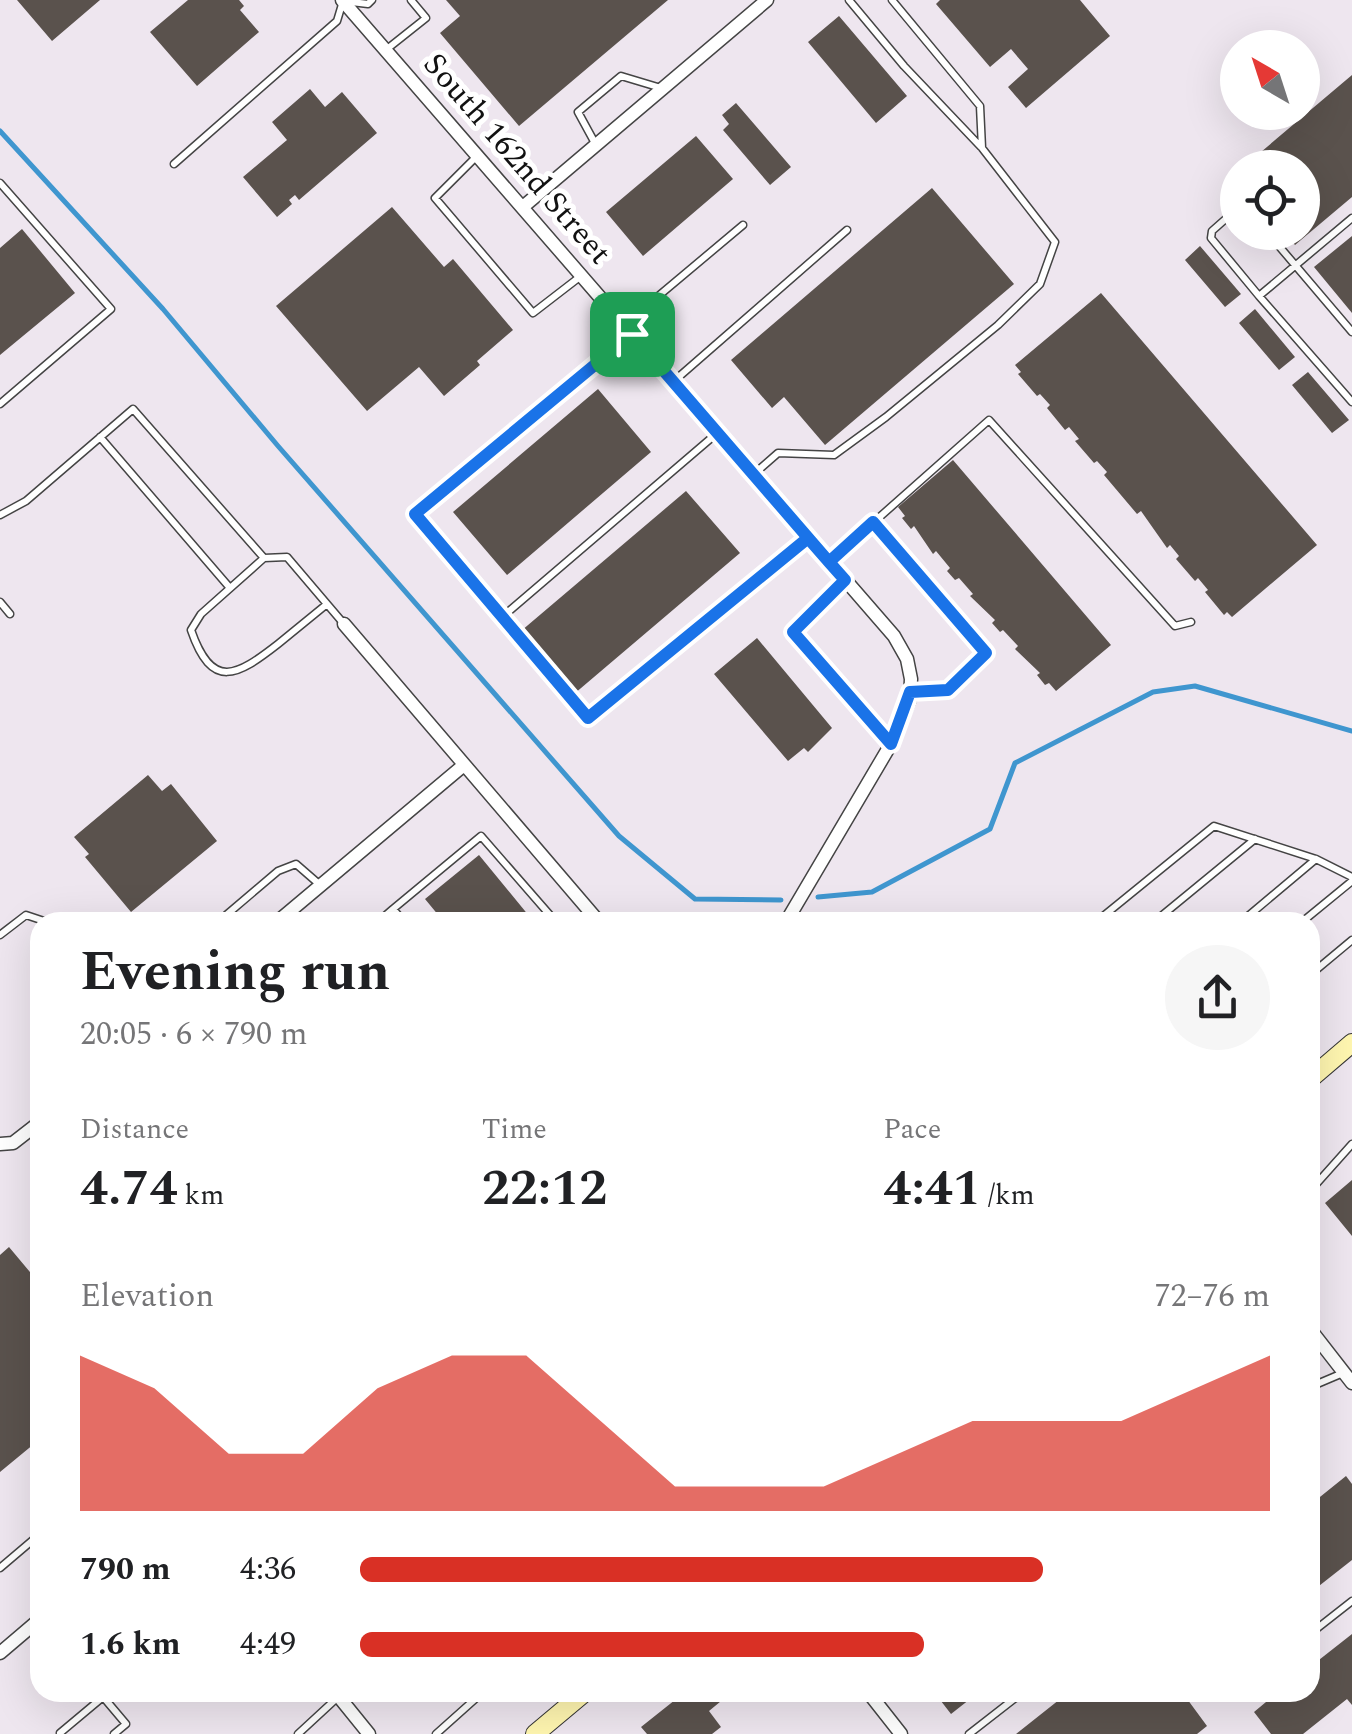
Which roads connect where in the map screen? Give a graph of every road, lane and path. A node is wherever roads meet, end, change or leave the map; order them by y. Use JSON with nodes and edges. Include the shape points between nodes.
{"nodes":[{"id":1,"x":372,"y":0,"type":"edge"},
{"id":2,"x":411,"y":0,"type":"edge"},
{"id":3,"x":766,"y":0,"type":"edge"},
{"id":4,"x":849,"y":0,"type":"edge"},
{"id":5,"x":892,"y":0,"type":"edge"},
{"id":6,"x":343,"y":1,"type":"edge"},
{"id":7,"x":388,"y":49,"type":"junction"},
{"id":8,"x":662,"y":88,"type":"junction"},
{"id":9,"x":596,"y":145,"type":"junction"},
{"id":10,"x":982,"y":148,"type":"junction"},
{"id":11,"x":479,"y":154,"type":"junction"},
{"id":12,"x":174,"y":164,"type":"dead end"},
{"id":13,"x":0,"y":182,"type":"edge"},
{"id":14,"x":11,"y":195,"type":"junction"},
{"id":15,"x":0,"y":204,"type":"edge"},
{"id":16,"x":524,"y":206,"type":"junction"},
{"id":17,"x":1352,"y":218,"type":"edge"},
{"id":18,"x":1220,"y":223,"type":"edge"},
{"id":19,"x":743,"y":225,"type":"dead end"},
{"id":20,"x":847,"y":230,"type":"dead end"},
{"id":21,"x":1220,"y":249,"type":"edge"},
{"id":22,"x":1221,"y":250,"type":"edge"},
{"id":23,"x":1282,"y":250,"type":"edge"},
{"id":24,"x":1296,"y":266,"type":"junction"},
{"id":25,"x":582,"y":275,"type":"junction"},
{"id":26,"x":1260,"y":296,"type":"junction"},
{"id":27,"x":628,"y":329,"type":"junction"},
{"id":28,"x":1352,"y":332,"type":"edge"},
{"id":29,"x":674,"y":382,"type":"junction"},
{"id":30,"x":1352,"y":402,"type":"edge"},
{"id":31,"x":0,"y":404,"type":"edge"},
{"id":32,"x":718,"y":433,"type":"junction"},
{"id":33,"x":100,"y":437,"type":"junction"},
{"id":34,"x":754,"y":474,"type":"junction"},
{"id":35,"x":0,"y":516,"type":"edge"},
{"id":36,"x":873,"y":522,"type":"junction"},
{"id":37,"x":808,"y":538,"type":"junction"},
{"id":38,"x":264,"y":558,"type":"junction"},
{"id":39,"x":829,"y":562,"type":"junction"},
{"id":40,"x":845,"y":580,"type":"junction"},
{"id":41,"x":230,"y":588,"type":"junction"},
{"id":42,"x":0,"y":602,"type":"edge"},
{"id":43,"x":328,"y":604,"type":"junction"},
{"id":44,"x":10,"y":614,"type":"dead end"},
{"id":45,"x":501,"y":618,"type":"junction"},
{"id":46,"x":1192,"y":622,"type":"dead end"},
{"id":47,"x":344,"y":624,"type":"joint"},
{"id":48,"x":911,"y":685,"type":"junction"},
{"id":49,"x":891,"y":744,"type":"junction"},
{"id":50,"x":464,"y":765,"type":"junction"},
{"id":51,"x":1254,"y":839,"type":"junction"},
{"id":52,"x":1316,"y":859,"type":"junction"},
{"id":53,"x":1352,"y":879,"type":"edge"},
{"id":54,"x":321,"y":886,"type":"junction"},
{"id":55,"x":393,"y":909,"type":"junction"},
{"id":56,"x":230,"y":912,"type":"edge"},
{"id":57,"x":289,"y":912,"type":"edge"},
{"id":58,"x":390,"y":912,"type":"edge"},
{"id":59,"x":396,"y":912,"type":"edge"},
{"id":60,"x":547,"y":912,"type":"edge"},
{"id":61,"x":591,"y":912,"type":"edge"},
{"id":62,"x":792,"y":912,"type":"edge"},
{"id":63,"x":1108,"y":912,"type":"edge"},
{"id":64,"x":1166,"y":912,"type":"edge"},
{"id":65,"x":1253,"y":912,"type":"edge"},
{"id":66,"x":1314,"y":912,"type":"edge"},
{"id":67,"x":30,"y":916,"type":"edge"},
{"id":68,"x":0,"y":935,"type":"edge"},
{"id":69,"x":1352,"y":940,"type":"edge"},
{"id":70,"x":1320,"y":967,"type":"edge"},
{"id":71,"x":1352,"y":1043,"type":"edge"},
{"id":72,"x":1320,"y":1070,"type":"edge"},
{"id":73,"x":30,"y":1130,"type":"edge"},
{"id":74,"x":0,"y":1144,"type":"edge"},
{"id":75,"x":1352,"y":1144,"type":"edge"},
{"id":76,"x":1320,"y":1180,"type":"edge"},
{"id":77,"x":1320,"y":1342,"type":"edge"},
{"id":78,"x":1348,"y":1378,"type":"edge"},
{"id":79,"x":1320,"y":1385,"type":"edge"},
{"id":80,"x":30,"y":1542,"type":"edge"},
{"id":81,"x":1,"y":1566,"type":"edge"},
{"id":82,"x":1352,"y":1600,"type":"edge"},
{"id":83,"x":1320,"y":1626,"type":"edge"},
{"id":84,"x":30,"y":1628,"type":"edge"},
{"id":85,"x":0,"y":1653,"type":"edge"},
{"id":86,"x":93,"y":1702,"type":"edge"},
{"id":87,"x":107,"y":1702,"type":"edge"},
{"id":88,"x":330,"y":1702,"type":"edge"},
{"id":89,"x":343,"y":1702,"type":"edge"},
{"id":90,"x":471,"y":1702,"type":"edge"},
{"id":91,"x":573,"y":1702,"type":"edge"},
{"id":92,"x":876,"y":1702,"type":"edge"},
{"id":93,"x":1010,"y":1702,"type":"edge"},
{"id":94,"x":60,"y":1733,"type":"edge"},
{"id":95,"x":114,"y":1734,"type":"edge"},
{"id":96,"x":298,"y":1734,"type":"edge"},
{"id":97,"x":370,"y":1734,"type":"edge"},
{"id":98,"x":436,"y":1734,"type":"edge"},
{"id":99,"x":536,"y":1734,"type":"edge"},
{"id":100,"x":901,"y":1734,"type":"edge"},
{"id":101,"x":969,"y":1734,"type":"edge"}],
"edges":[{"from":1,"to":6,"type":"lane"},
{"from":2,"to":7,"type":"lane","via":[[426,18]]},
{"from":3,"to":8,"type":"street"},
{"from":4,"to":10,"type":"lane"},
{"from":5,"to":10,"type":"lane","via":[[980,106]]},
{"from":6,"to":7,"type":"street","name":"South 162nd Street"},
{"from":6,"to":12,"type":"lane","via":[[337,22]]},
{"from":7,"to":11,"type":"street","name":"South 162nd Street"},
{"from":8,"to":9,"type":"street"},
{"from":8,"to":9,"type":"lane","via":[[621,76],[578,112]]},
{"from":9,"to":16,"type":"street"},
{"from":10,"to":34,"type":"lane","via":[[1055,242],[1040,284],[834,455],[778,452]]},
{"from":11,"to":16,"type":"street","name":"South 162nd Street"},
{"from":11,"to":25,"type":"lane","via":[[434,198],[533,313]]},
{"from":13,"to":14,"type":"lane"},
{"from":14,"to":15,"type":"lane"},
{"from":14,"to":31,"type":"lane","via":[[111,309]]},
{"from":16,"to":25,"type":"street","name":"South 162nd Street"},
{"from":17,"to":24,"type":"lane"},
{"from":18,"to":21,"type":"lane","via":[[1211,238]]},
{"from":19,"to":27,"type":"lane"},
{"from":20,"to":29,"type":"lane"},
{"from":22,"to":26,"type":"lane"},
{"from":23,"to":24,"type":"lane"},
{"from":24,"to":26,"type":"lane"},
{"from":24,"to":28,"type":"lane"},
{"from":25,"to":27,"type":"street","name":"South 162nd Street"},
{"from":26,"to":30,"type":"lane"},
{"from":27,"to":29,"type":"street","name":"South 162nd Street"},
{"from":27,"to":45,"type":"lane","via":[[415,514]]},
{"from":29,"to":32,"type":"street","name":"South 162nd Street"},
{"from":32,"to":34,"type":"street","name":"South 162nd Street"},
{"from":32,"to":45,"type":"lane"},
{"from":33,"to":35,"type":"lane"},
{"from":33,"to":38,"type":"lane","via":[[132,409]]},
{"from":33,"to":41,"type":"lane"},
{"from":34,"to":37,"type":"street","name":"South 162nd Street"},
{"from":36,"to":39,"type":"lane"},
{"from":36,"to":46,"type":"lane","via":[[989,420],[1175,626]]},
{"from":36,"to":48,"type":"lane","via":[[986,653],[948,690]]},
{"from":37,"to":39,"type":"street","name":"South 162nd Street"},
{"from":37,"to":45,"type":"lane","via":[[588,718]]},
{"from":38,"to":41,"type":"lane"},
{"from":38,"to":43,"type":"lane","via":[[286,557]]},
{"from":39,"to":40,"type":"street","name":"South 162nd Street"},
{"from":40,"to":48,"type":"street","name":"South 162nd Street","via":[[900,644]]},
{"from":40,"to":49,"type":"lane","via":[[793,632]]},
{"from":41,"to":43,"type":"lane","via":[[191,630],[214,668],[231,673],[248,668]]},
{"from":42,"to":44,"type":"lane"},
{"from":43,"to":47,"type":"lane"},
{"from":47,"to":50,"type":"street"},
{"from":48,"to":49,"type":"street"},
{"from":49,"to":62,"type":"street"},
{"from":50,"to":54,"type":"street"},
{"from":50,"to":61,"type":"street"},
{"from":51,"to":52,"type":"lane"},
{"from":51,"to":63,"type":"lane","via":[[1214,826]]},
{"from":51,"to":64,"type":"lane"},
{"from":52,"to":53,"type":"lane"},
{"from":52,"to":65,"type":"lane"},
{"from":53,"to":66,"type":"lane"},
{"from":54,"to":56,"type":"lane","via":[[296,864]]},
{"from":54,"to":57,"type":"street"},
{"from":55,"to":58,"type":"lane"},
{"from":55,"to":59,"type":"lane"},
{"from":55,"to":60,"type":"lane","via":[[481,836]]},
{"from":67,"to":68,"type":"lane"},
{"from":69,"to":70,"type":"lane"},
{"from":71,"to":72,"type":"main road"},
{"from":73,"to":74,"type":"street"},
{"from":75,"to":76,"type":"lane"},
{"from":77,"to":78,"type":"street"},
{"from":78,"to":79,"type":"lane"},
{"from":80,"to":81,"type":"lane"},
{"from":82,"to":83,"type":"lane"},
{"from":84,"to":85,"type":"street"},
{"from":86,"to":94,"type":"lane"},
{"from":87,"to":95,"type":"lane","via":[[126,1724]]},
{"from":88,"to":96,"type":"lane"},
{"from":89,"to":97,"type":"street"},
{"from":90,"to":98,"type":"lane"},
{"from":91,"to":99,"type":"main road"},
{"from":92,"to":100,"type":"street"},
{"from":93,"to":101,"type":"lane"}]}
